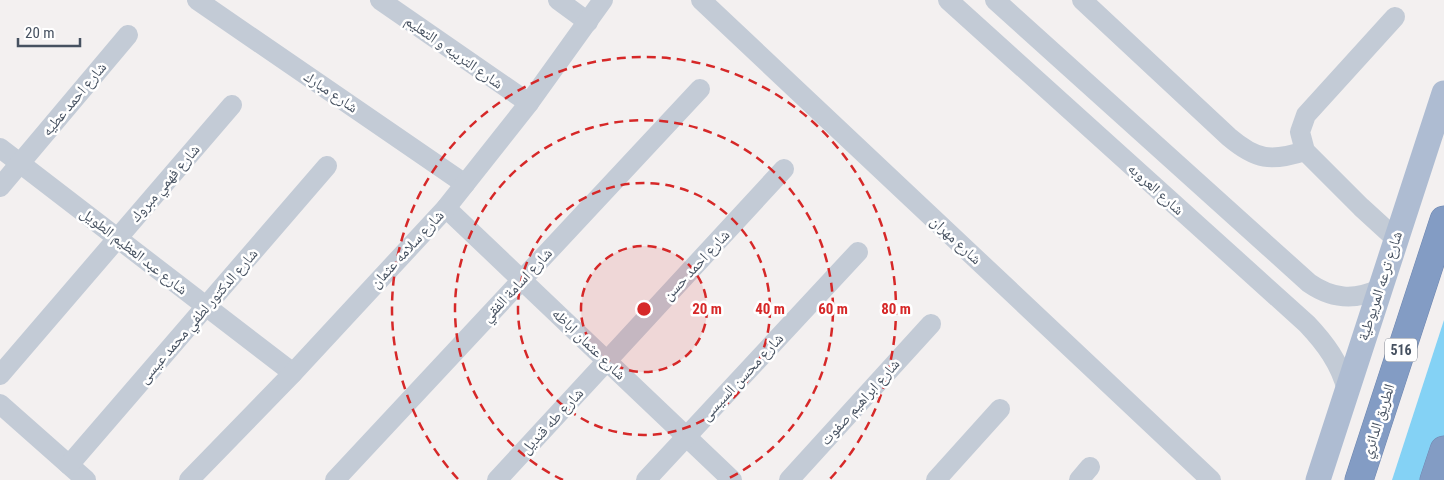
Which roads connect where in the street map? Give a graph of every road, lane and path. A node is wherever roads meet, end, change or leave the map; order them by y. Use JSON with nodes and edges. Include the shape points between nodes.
{"nodes":[{"id":1,"x":197,"y":0,"type":"edge"},
{"id":2,"x":380,"y":0,"type":"edge"},
{"id":3,"x":558,"y":0,"type":"edge"},
{"id":4,"x":603,"y":0,"type":"edge"},
{"id":5,"x":701,"y":0,"type":"edge"},
{"id":6,"x":948,"y":0,"type":"edge"},
{"id":7,"x":994,"y":0,"type":"edge"},
{"id":8,"x":1082,"y":0,"type":"edge"},
{"id":9,"x":1395,"y":17,"type":"dead end"},
{"id":10,"x":588,"y":22,"type":"junction"},
{"id":11,"x":128,"y":35,"type":"dead end"},
{"id":12,"x":700,"y":89,"type":"dead end"},
{"id":13,"x":1444,"y":93,"type":"edge"},
{"id":14,"x":528,"y":103,"type":"junction"},
{"id":15,"x":232,"y":105,"type":"dead end"},
{"id":16,"x":0,"y":148,"type":"edge"},
{"id":17,"x":1305,"y":151,"type":"junction"},
{"id":18,"x":20,"y":164,"type":"junction"},
{"id":19,"x":327,"y":166,"type":"dead end"},
{"id":20,"x":784,"y":169,"type":"dead end"},
{"id":21,"x":466,"y":184,"type":"junction"},
{"id":22,"x":0,"y":188,"type":"edge"},
{"id":23,"x":446,"y":208,"type":"junction"},
{"id":24,"x":1444,"y":220,"type":"edge"},
{"id":25,"x":118,"y":238,"type":"junction"},
{"id":26,"x":1256,"y":238,"type":"junction"},
{"id":27,"x":1396,"y":239,"type":"junction"},
{"id":28,"x":858,"y":252,"type":"dead end"},
{"id":29,"x":1238,"y":263,"type":"junction"},
{"id":30,"x":522,"y":280,"type":"junction"},
{"id":31,"x":1379,"y":290,"type":"junction"},
{"id":32,"x":206,"y":306,"type":"junction"},
{"id":33,"x":931,"y":324,"type":"dead end"},
{"id":34,"x":608,"y":361,"type":"junction"},
{"id":35,"x":293,"y":373,"type":"junction"},
{"id":36,"x":0,"y":375,"type":"edge"},
{"id":37,"x":1347,"y":390,"type":"junction"},
{"id":38,"x":0,"y":404,"type":"edge"},
{"id":39,"x":1000,"y":409,"type":"dead end"},
{"id":40,"x":687,"y":437,"type":"junction"},
{"id":41,"x":1444,"y":450,"type":"edge"},
{"id":42,"x":69,"y":465,"type":"junction"},
{"id":43,"x":86,"y":480,"type":"edge"},
{"id":44,"x":189,"y":480,"type":"edge"},
{"id":45,"x":334,"y":480,"type":"edge"},
{"id":46,"x":497,"y":480,"type":"edge"},
{"id":47,"x":646,"y":480,"type":"edge"},
{"id":48,"x":732,"y":480,"type":"edge"},
{"id":49,"x":789,"y":480,"type":"edge"},
{"id":50,"x":936,"y":480,"type":"edge"},
{"id":51,"x":1211,"y":480,"type":"edge"},
{"id":52,"x":1318,"y":480,"type":"edge"},
{"id":53,"x":1359,"y":480,"type":"edge"},
{"id":54,"x":1434,"y":480,"type":"edge"}],
"edges":[{"from":1,"to":21,"type":"street","name":"شارع مبارك"},
{"from":2,"to":14,"type":"street","name":"شارع التربيه و التعليم"},
{"from":3,"to":10,"type":"street"},
{"from":4,"to":10,"type":"street","name":"شارع سلامه عثمان"},
{"from":5,"to":51,"type":"street","name":"شارع مهران"},
{"from":6,"to":29,"type":"street","name":"شارع العروبه"},
{"from":7,"to":26,"type":"street","name":"شارع العروبه"},
{"from":8,"to":17,"type":"street","via":[[1245,150],[1265,158],[1285,158]]},
{"from":9,"to":17,"type":"street","via":[[1306,115],[1300,132]]},
{"from":10,"to":14,"type":"street","name":"شارع سلامه عثمان"},
{"from":11,"to":18,"type":"street","name":"شارع احمد عطيه"},
{"from":12,"to":30,"type":"street","name":"شارع اسامة الفقي"},
{"from":13,"to":27,"type":"main road","name":"شارع ترعه المريوطية"},
{"from":14,"to":21,"type":"street","name":"شارع سلامه عثمان"},
{"from":15,"to":25,"type":"street","name":"شارع فهمي مبروك"},
{"from":16,"to":18,"type":"street","name":"شارع عبد العظيم الطويل"},
{"from":17,"to":27,"type":"street"},
{"from":18,"to":22,"type":"street","name":"شارع احمد عطيه"},
{"from":18,"to":25,"type":"street","name":"شارع عبد العظيم الطويل"},
{"from":19,"to":32,"type":"street","name":"شارع الدكتور لطفي محمد عيسى"},
{"from":20,"to":34,"type":"street","name":"شارع احمد حسن"},
{"from":21,"to":23,"type":"street","name":"شارع سلامه عثمان"},
{"from":23,"to":30,"type":"street","name":"شارع عثمان اباظه"},
{"from":23,"to":35,"type":"street","name":"شارع سلامه عثمان"},
{"from":24,"to":53,"type":"highway","name":"الطريق الدائري","number":"516"},
{"from":25,"to":32,"type":"street","name":"شارع عبد العظيم الطويل"},
{"from":25,"to":36,"type":"street","name":"شارع فهمي مبروك"},
{"from":26,"to":29,"type":"street"},
{"from":26,"to":31,"type":"street","name":"شارع العروبه","via":[[1319,291],[1343,298]]},
{"from":27,"to":31,"type":"main road","name":"شارع ترعه المريوطية"},
{"from":28,"to":40,"type":"street","name":"شارع محسن السيسى"},
{"from":29,"to":37,"type":"street","name":"شارع العروبه","via":[[1324,343]]},
{"from":30,"to":34,"type":"street","name":"شارع عثمان اباظه"},
{"from":30,"to":45,"type":"street","name":"شارع اسامة الفقي"},
{"from":31,"to":37,"type":"main road","name":"شارع ترعه المريوطية"},
{"from":32,"to":35,"type":"street","name":"شارع عبد العظيم الطويل"},
{"from":32,"to":42,"type":"street","name":"شارع الدكتور لطفي محمد عيسى"},
{"from":33,"to":49,"type":"street","name":"شارع ابراهيم صفوت"},
{"from":34,"to":40,"type":"street","name":"شارع عثمان اباظه"},
{"from":34,"to":46,"type":"street","name":"شارع طه قنديل"},
{"from":35,"to":44,"type":"street","name":"شارع سلامه عثمان"},
{"from":37,"to":52,"type":"main road","name":"شارع ترعه المريوطية"},
{"from":38,"to":42,"type":"street"},
{"from":39,"to":50,"type":"street"},
{"from":40,"to":47,"type":"street","name":"شارع محسن السيسى"},
{"from":40,"to":48,"type":"street","name":"شارع عثمان اباظه"},
{"from":41,"to":54,"type":"highway"},
{"from":42,"to":43,"type":"street"}]}
